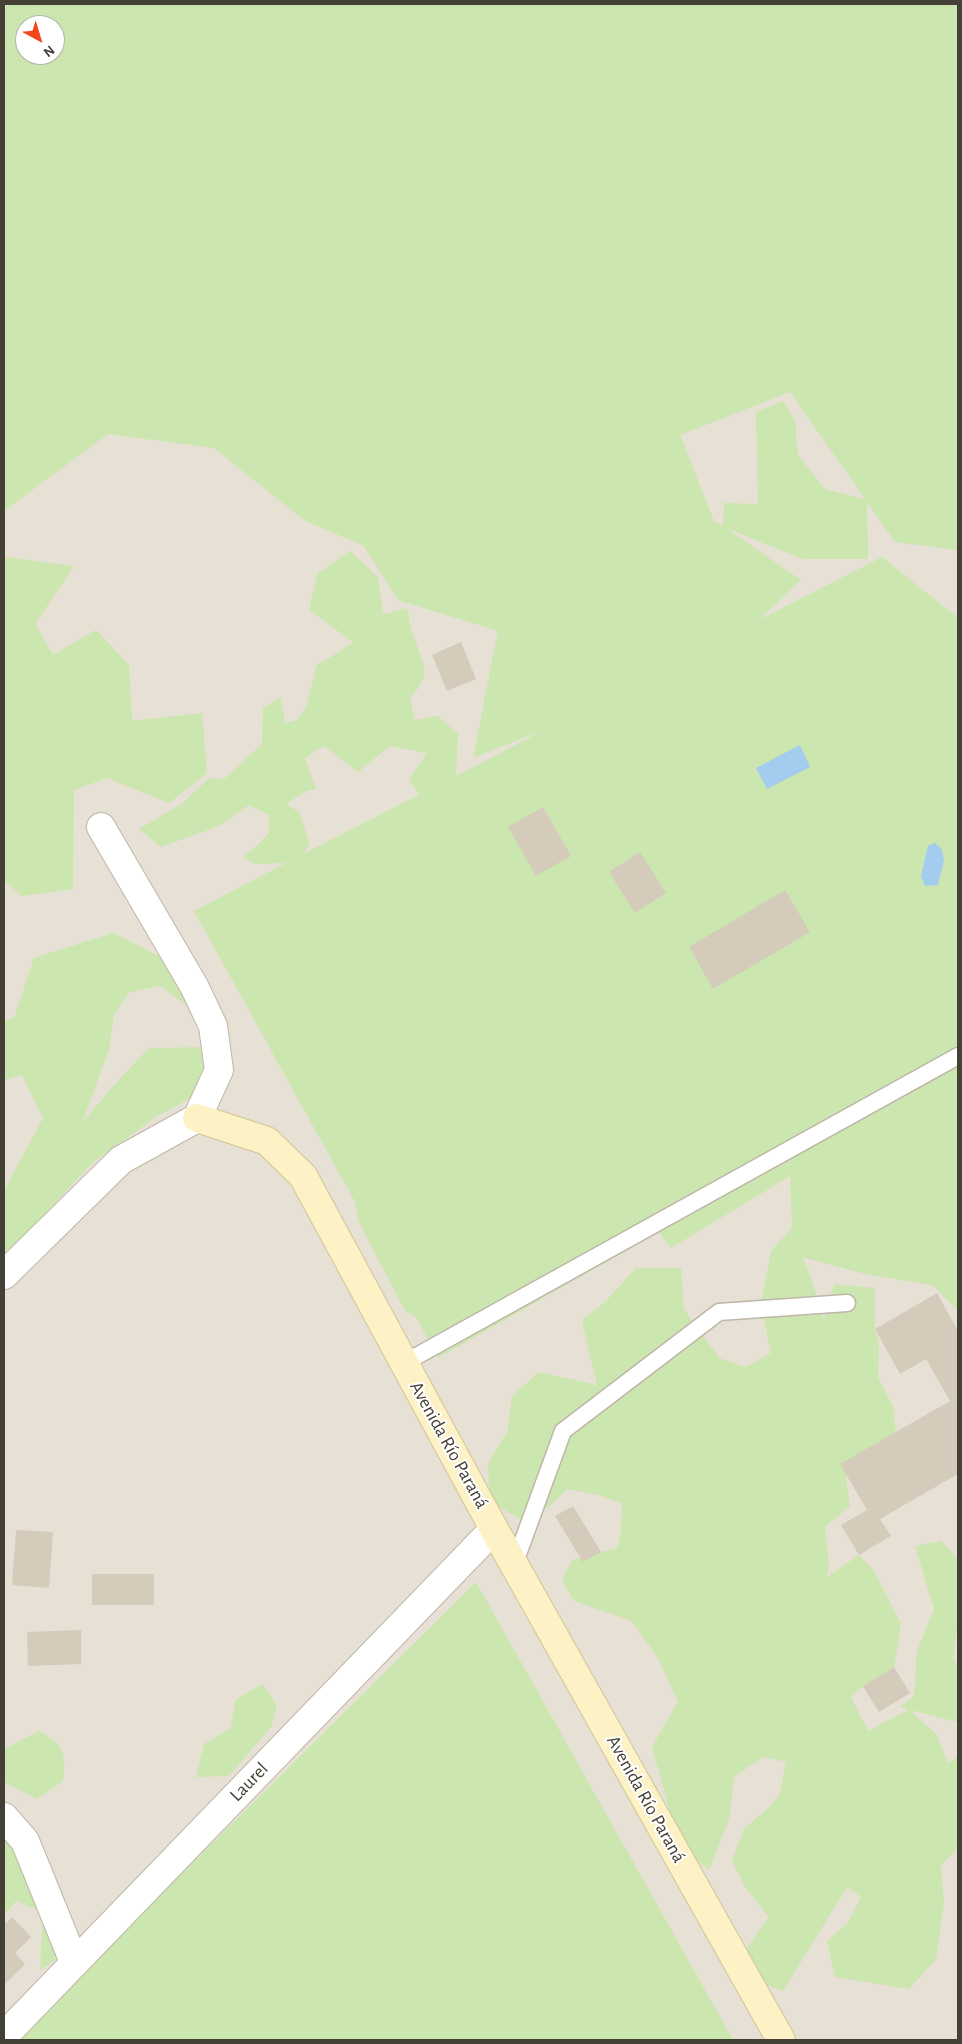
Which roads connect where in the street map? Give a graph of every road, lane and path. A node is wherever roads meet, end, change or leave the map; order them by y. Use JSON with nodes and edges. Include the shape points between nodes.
{"nodes":[{"id":1,"x":101,"y":827,"type":"dead end"},
{"id":2,"x":958,"y":1056,"type":"edge"},
{"id":3,"x":197,"y":1118,"type":"junction"},
{"id":4,"x":4,"y":1275,"type":"edge"},
{"id":5,"x":847,"y":1303,"type":"dead end"},
{"id":6,"x":404,"y":1363,"type":"junction"},
{"id":7,"x":494,"y":1529,"type":"junction"},
{"id":8,"x":514,"y":1565,"type":"junction"},
{"id":9,"x":4,"y":1816,"type":"edge"},
{"id":10,"x":74,"y":1962,"type":"junction"},
{"id":11,"x":4,"y":2036,"type":"edge"},
{"id":12,"x":781,"y":2040,"type":"edge"}],
"edges":[{"from":1,"to":3,"type":"street","via":[[194,986],[213,1026],[219,1070]]},
{"from":2,"to":6,"type":"lane"},
{"from":3,"to":4,"type":"street","via":[[120,1160]]},
{"from":3,"to":6,"type":"main road","name":"Avenida Río Paraná","via":[[267,1141],[303,1176]]},
{"from":5,"to":8,"type":"lane","via":[[718,1312],[563,1431]]},
{"from":6,"to":7,"type":"main road","name":"Avenida Río Paraná"},
{"from":7,"to":8,"type":"main road","name":"Avenida Río Paraná"},
{"from":7,"to":10,"type":"street","name":"Laurel"},
{"from":8,"to":12,"type":"main road","name":"Avenida Río Paraná"},
{"from":9,"to":10,"type":"street","via":[[25,1841]]},
{"from":10,"to":11,"type":"street","name":"Laurel"}]}
